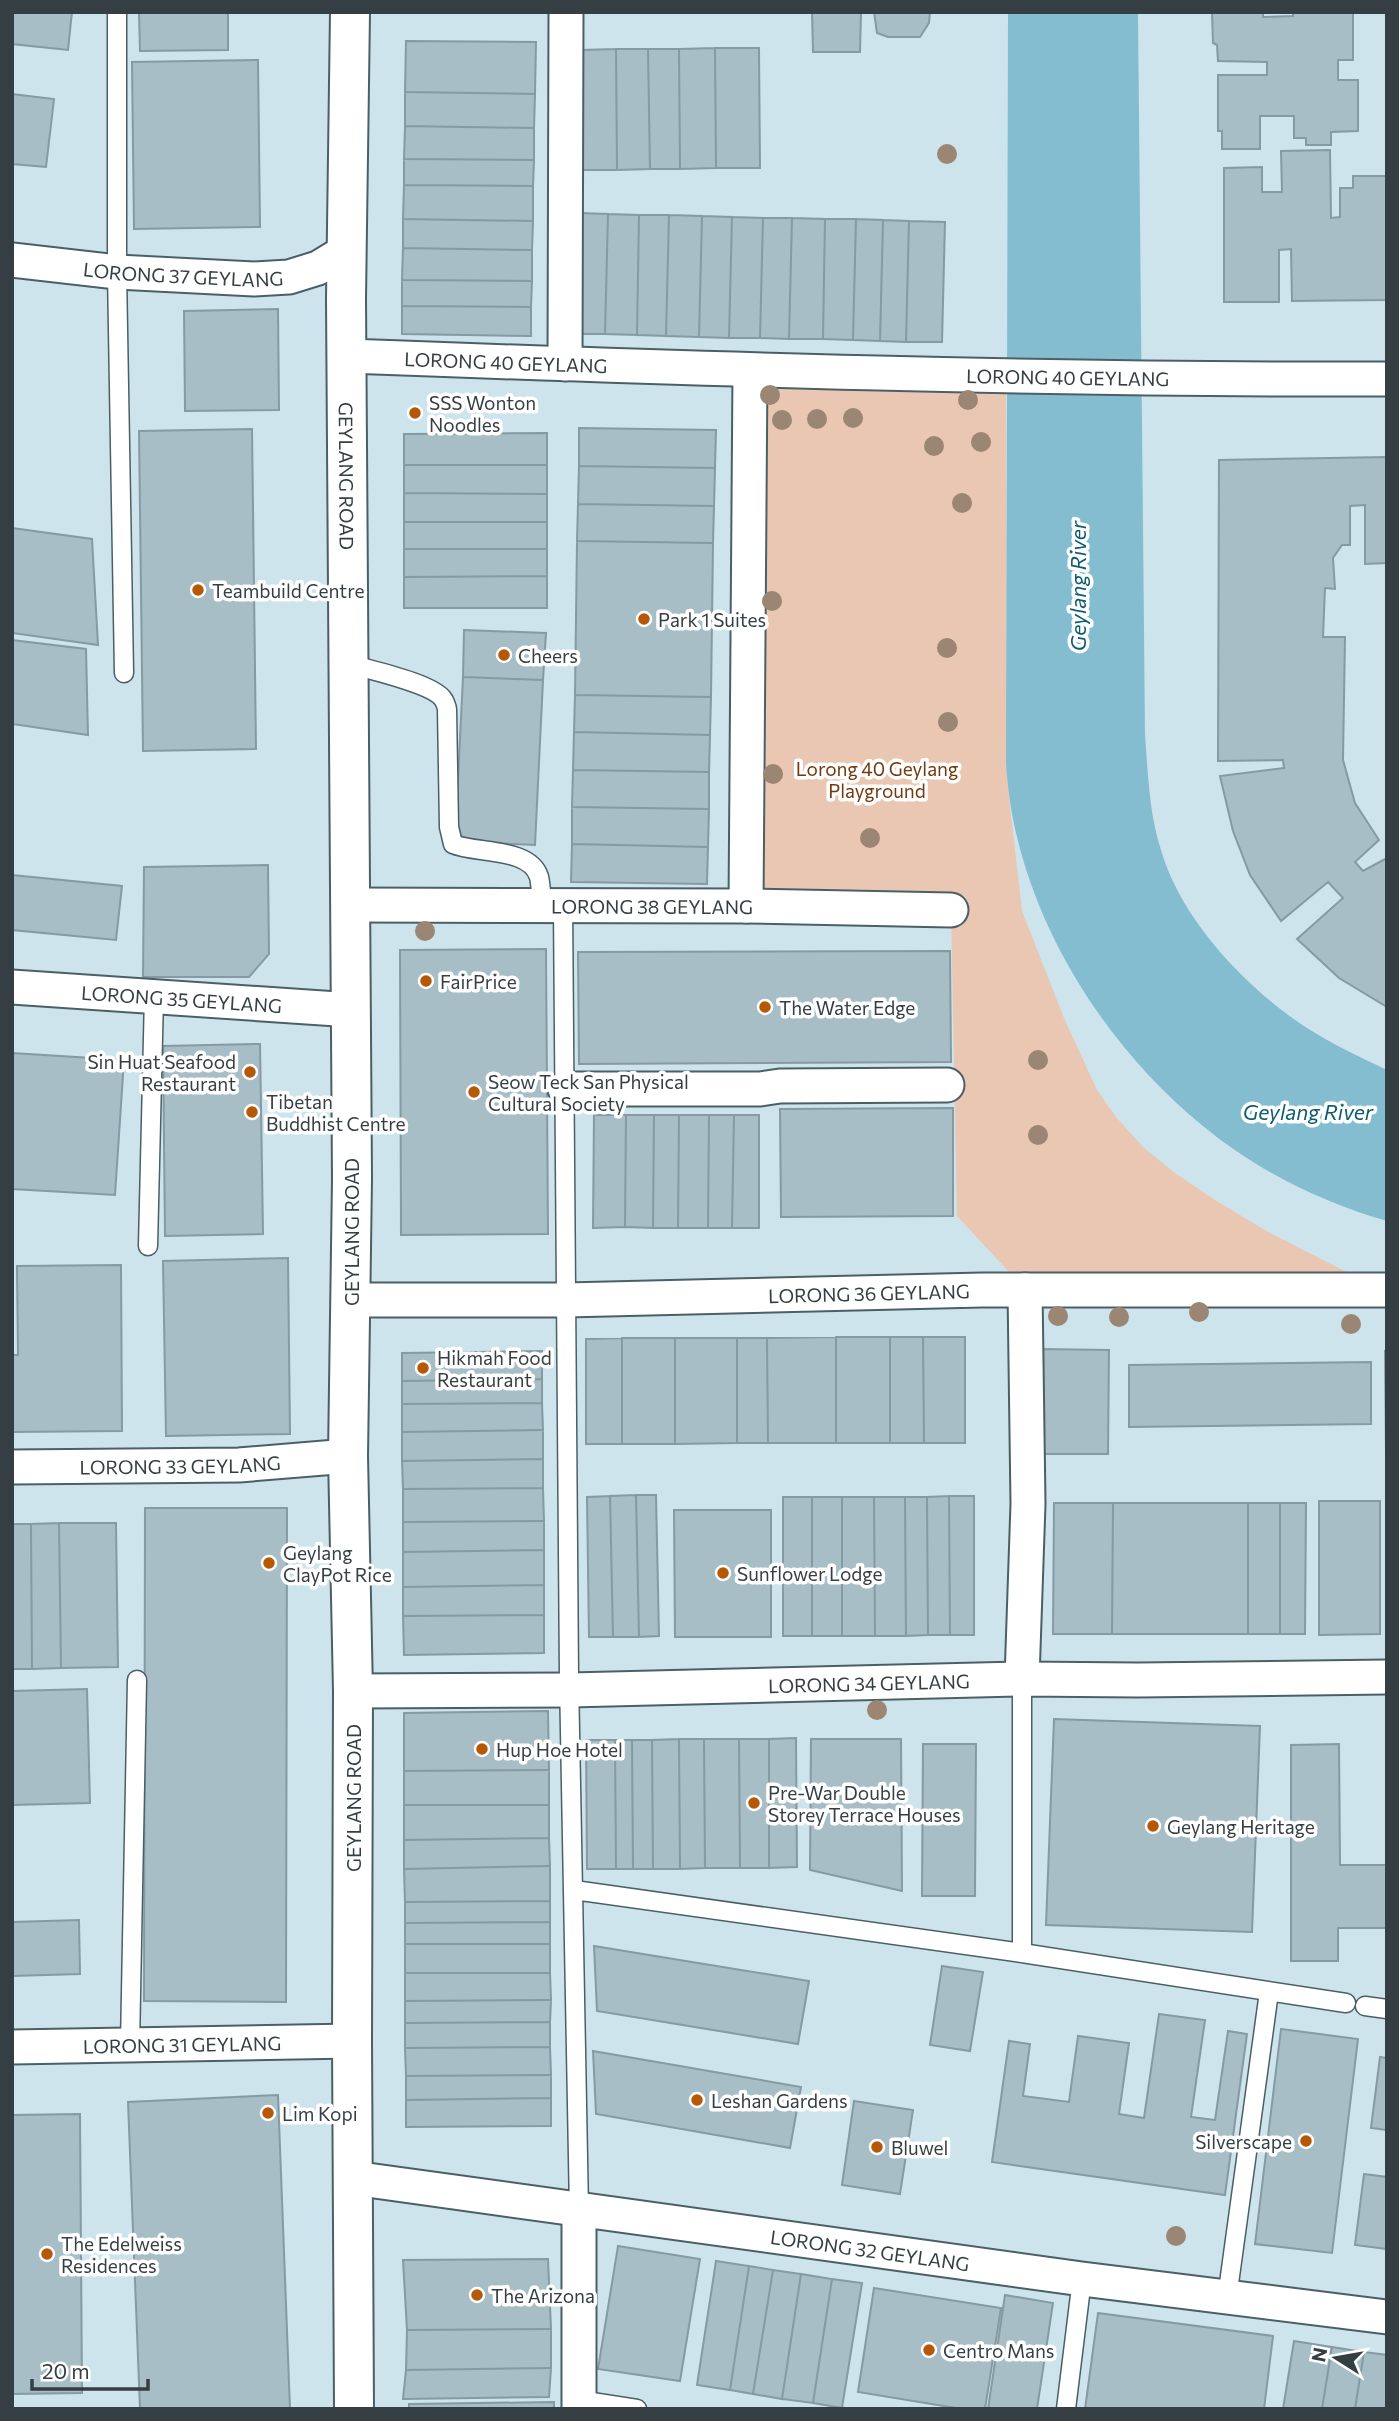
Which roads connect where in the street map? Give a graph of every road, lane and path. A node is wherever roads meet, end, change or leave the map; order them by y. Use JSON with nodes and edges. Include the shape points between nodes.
{"nodes":[{"id":1,"x":117,"y":12,"type":"edge"},
{"id":2,"x":350,"y":12,"type":"edge"},
{"id":3,"x":565,"y":12,"type":"edge"},
{"id":4,"x":346,"y":251,"type":"junction"},
{"id":5,"x":12,"y":260,"type":"edge"},
{"id":6,"x":117,"y":272,"type":"junction"},
{"id":7,"x":347,"y":356,"type":"junction"},
{"id":8,"x":565,"y":364,"type":"junction"},
{"id":9,"x":750,"y":371,"type":"junction"},
{"id":10,"x":1387,"y":379,"type":"edge"},
{"id":11,"x":350,"y":664,"type":"junction"},
{"id":12,"x":124,"y":673,"type":"dead end"},
{"id":13,"x":351,"y":905,"type":"junction"},
{"id":14,"x":553,"y":905,"type":"junction"},
{"id":15,"x":746,"y":906,"type":"junction"},
{"id":16,"x":951,"y":910,"type":"dead end"},
{"id":17,"x":12,"y":987,"type":"edge"},
{"id":18,"x":154,"y":996,"type":"junction"},
{"id":19,"x":352,"y":1010,"type":"junction"},
{"id":20,"x":947,"y":1085,"type":"dead end"},
{"id":21,"x":565,"y":1088,"type":"junction"},
{"id":22,"x":148,"y":1246,"type":"dead end"},
{"id":23,"x":1025,"y":1290,"type":"junction"},
{"id":24,"x":1387,"y":1290,"type":"edge"},
{"id":25,"x":351,"y":1300,"type":"junction"},
{"id":26,"x":566,"y":1300,"type":"junction"},
{"id":27,"x":348,"y":1456,"type":"junction"},
{"id":28,"x":12,"y":1467,"type":"edge"},
{"id":29,"x":1387,"y":1677,"type":"edge"},
{"id":30,"x":1022,"y":1679,"type":"junction"},
{"id":31,"x":137,"y":1680,"type":"dead end"},
{"id":32,"x":570,"y":1689,"type":"junction"},
{"id":33,"x":353,"y":1691,"type":"junction"},
{"id":34,"x":574,"y":1890,"type":"junction"},
{"id":35,"x":1022,"y":1953,"type":"junction"},
{"id":36,"x":1269,"y":1992,"type":"junction"},
{"id":37,"x":1346,"y":2003,"type":"dead end"},
{"id":38,"x":1364,"y":2006,"type":"dead end"},
{"id":39,"x":1387,"y":2009,"type":"edge"},
{"id":40,"x":352,"y":2041,"type":"junction"},
{"id":41,"x":130,"y":2046,"type":"junction"},
{"id":42,"x":12,"y":2047,"type":"edge"},
{"id":43,"x":353,"y":2178,"type":"junction"},
{"id":44,"x":579,"y":2211,"type":"junction"},
{"id":45,"x":1082,"y":2279,"type":"junction"},
{"id":46,"x":1227,"y":2298,"type":"junction"},
{"id":47,"x":1387,"y":2317,"type":"edge"},
{"id":48,"x":579,"y":2404,"type":"edge"},
{"id":49,"x":354,"y":2409,"type":"edge"},
{"id":50,"x":637,"y":2409,"type":"edge"},
{"id":51,"x":1066,"y":2409,"type":"edge"}],
"edges":[{"from":1,"to":6,"type":"lane"},
{"from":2,"to":4,"type":"main road","name":"GEYLANG ROAD"},
{"from":3,"to":8,"type":"street"},
{"from":4,"to":6,"type":"street","name":"LORONG 37 GEYLANG","via":[[318,268],[289,277]]},
{"from":4,"to":7,"type":"main road","name":"GEYLANG ROAD"},
{"from":5,"to":6,"type":"street","name":"LORONG 37 GEYLANG"},
{"from":6,"to":12,"type":"lane"},
{"from":7,"to":8,"type":"street","name":"LORONG 40 GEYLANG"},
{"from":7,"to":11,"type":"main road","name":"GEYLANG ROAD"},
{"from":8,"to":9,"type":"street","name":"LORONG 40 GEYLANG"},
{"from":9,"to":10,"type":"street","name":"LORONG 40 GEYLANG"},
{"from":9,"to":15,"type":"street"},
{"from":11,"to":13,"type":"main road","name":"GEYLANG ROAD"},
{"from":11,"to":14,"type":"lane","via":[[399,677],[444,699],[453,844],[518,857],[533,865]]},
{"from":13,"to":14,"type":"street","name":"LORONG 38 GEYLANG"},
{"from":13,"to":19,"type":"main road","name":"GEYLANG ROAD"},
{"from":14,"to":15,"type":"street","name":"LORONG 38 GEYLANG"},
{"from":14,"to":21,"type":"lane"},
{"from":15,"to":16,"type":"street","name":"LORONG 38 GEYLANG"},
{"from":17,"to":18,"type":"street","name":"LORONG 35 GEYLANG"},
{"from":18,"to":19,"type":"street","name":"LORONG 35 GEYLANG"},
{"from":18,"to":22,"type":"lane"},
{"from":19,"to":25,"type":"main road","name":"GEYLANG ROAD"},
{"from":20,"to":21,"type":"street"},
{"from":21,"to":26,"type":"lane"},
{"from":23,"to":24,"type":"street","name":"LORONG 36 GEYLANG"},
{"from":23,"to":26,"type":"street","name":"LORONG 36 GEYLANG"},
{"from":23,"to":30,"type":"street","via":[[1028,1504]]},
{"from":25,"to":26,"type":"street","name":"LORONG 36 GEYLANG"},
{"from":25,"to":27,"type":"main road","name":"GEYLANG ROAD"},
{"from":26,"to":32,"type":"lane"},
{"from":27,"to":28,"type":"street","name":"LORONG 33 GEYLANG","via":[[239,1465]]},
{"from":27,"to":33,"type":"main road","name":"GEYLANG ROAD"},
{"from":29,"to":30,"type":"street","name":"LORONG 34 GEYLANG"},
{"from":30,"to":32,"type":"street","name":"LORONG 34 GEYLANG"},
{"from":30,"to":35,"type":"lane"},
{"from":31,"to":41,"type":"lane"},
{"from":32,"to":33,"type":"street","name":"LORONG 34 GEYLANG"},
{"from":32,"to":34,"type":"lane"},
{"from":33,"to":40,"type":"main road","name":"GEYLANG ROAD"},
{"from":34,"to":35,"type":"lane"},
{"from":34,"to":44,"type":"lane"},
{"from":35,"to":36,"type":"lane"},
{"from":36,"to":37,"type":"lane"},
{"from":36,"to":46,"type":"lane"},
{"from":38,"to":39,"type":"lane"},
{"from":40,"to":41,"type":"street","name":"LORONG 31 GEYLANG"},
{"from":40,"to":43,"type":"main road","name":"GEYLANG ROAD"},
{"from":41,"to":42,"type":"street","name":"LORONG 31 GEYLANG"},
{"from":43,"to":44,"type":"street","name":"LORONG 32 GEYLANG"},
{"from":43,"to":49,"type":"main road","name":"GEYLANG ROAD"},
{"from":44,"to":45,"type":"street","name":"LORONG 32 GEYLANG"},
{"from":44,"to":48,"type":"street"},
{"from":45,"to":46,"type":"street","name":"LORONG 32 GEYLANG"},
{"from":45,"to":51,"type":"lane"},
{"from":46,"to":47,"type":"street","name":"LORONG 32 GEYLANG"},
{"from":48,"to":50,"type":"lane"}]}
